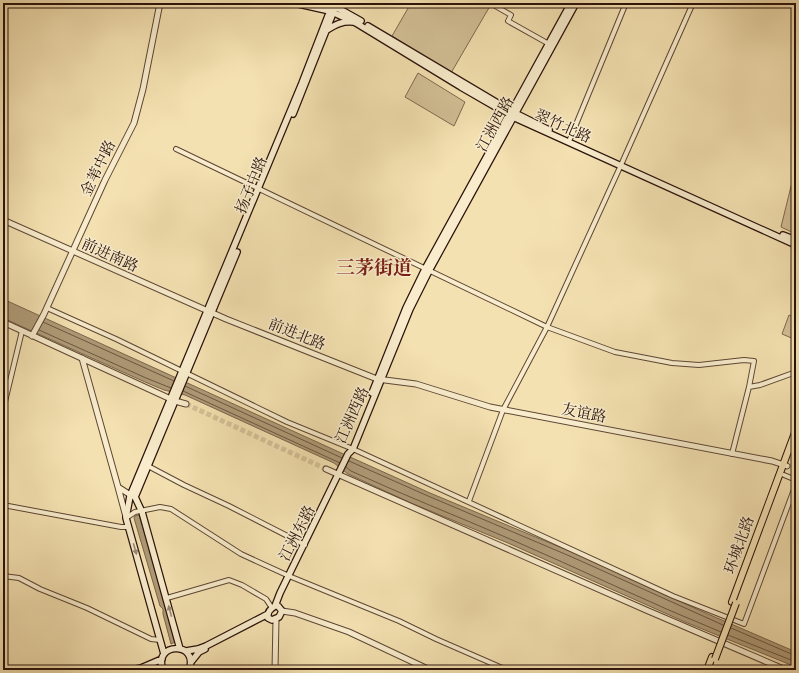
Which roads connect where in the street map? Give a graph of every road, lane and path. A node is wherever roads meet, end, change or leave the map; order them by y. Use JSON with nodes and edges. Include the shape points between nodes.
{"nodes":[{"id":1,"x":160,"y":3,"type":"edge"},
{"id":2,"x":294,"y":3,"type":"edge"},
{"id":3,"x":317,"y":3,"type":"edge"},
{"id":4,"x":490,"y":3,"type":"edge"},
{"id":5,"x":571,"y":3,"type":"edge"},
{"id":6,"x":576,"y":3,"type":"edge"},
{"id":7,"x":626,"y":3,"type":"edge"},
{"id":8,"x":693,"y":3,"type":"edge"},
{"id":9,"x":334,"y":7,"type":"edge"},
{"id":10,"x":356,"y":23,"type":"junction"},
{"id":11,"x":327,"y":30,"type":"junction"},
{"id":12,"x":549,"y":44,"type":"junction"},
{"id":13,"x":512,"y":114,"type":"junction"},
{"id":14,"x":570,"y":139,"type":"junction"},
{"id":15,"x":176,"y":149,"type":"dead end"},
{"id":16,"x":622,"y":164,"type":"junction"},
{"id":17,"x":260,"y":189,"type":"junction"},
{"id":18,"x":3,"y":220,"type":"edge"},
{"id":19,"x":796,"y":240,"type":"edge"},
{"id":20,"x":796,"y":245,"type":"edge"},
{"id":21,"x":72,"y":251,"type":"junction"},
{"id":22,"x":427,"y":270,"type":"junction"},
{"id":23,"x":47,"y":308,"type":"junction"},
{"id":24,"x":210,"y":312,"type":"junction"},
{"id":25,"x":3,"y":322,"type":"edge"},
{"id":26,"x":547,"y":327,"type":"junction"},
{"id":27,"x":22,"y":331,"type":"junction"},
{"id":28,"x":33,"y":334,"type":"junction"},
{"id":29,"x":82,"y":358,"type":"junction"},
{"id":30,"x":796,"y":372,"type":"edge"},
{"id":31,"x":184,"y":374,"type":"junction"},
{"id":32,"x":379,"y":380,"type":"junction"},
{"id":33,"x":749,"y":387,"type":"junction"},
{"id":34,"x":174,"y":397,"type":"junction"},
{"id":35,"x":186,"y":404,"type":"tunnel mouth"},
{"id":36,"x":3,"y":410,"type":"edge"},
{"id":37,"x":504,"y":410,"type":"junction"},
{"id":38,"x":796,"y":430,"type":"edge"},
{"id":39,"x":796,"y":441,"type":"edge"},
{"id":40,"x":351,"y":449,"type":"junction"},
{"id":41,"x":732,"y":454,"type":"junction"},
{"id":42,"x":785,"y":465,"type":"junction"},
{"id":43,"x":148,"y":466,"type":"junction"},
{"id":44,"x":326,"y":469,"type":"tunnel mouth"},
{"id":45,"x":340,"y":474,"type":"junction"},
{"id":46,"x":784,"y":475,"type":"junction"},
{"id":47,"x":796,"y":480,"type":"edge"},
{"id":48,"x":796,"y":484,"type":"edge"},
{"id":49,"x":118,"y":487,"type":"junction"},
{"id":50,"x":133,"y":496,"type":"junction"},
{"id":51,"x":468,"y":501,"type":"junction"},
{"id":52,"x":3,"y":505,"type":"edge"},
{"id":53,"x":142,"y":512,"type":"junction"},
{"id":54,"x":126,"y":518,"type":"junction"},
{"id":55,"x":128,"y":527,"type":"junction"},
{"id":56,"x":305,"y":545,"type":"junction"},
{"id":57,"x":3,"y":576,"type":"edge"},
{"id":58,"x":289,"y":576,"type":"junction"},
{"id":59,"x":167,"y":598,"type":"junction"},
{"id":60,"x":734,"y":603,"type":"junction"},
{"id":61,"x":274,"y":607,"type":"junction"},
{"id":62,"x":282,"y":611,"type":"junction"},
{"id":63,"x":268,"y":616,"type":"junction"},
{"id":64,"x":276,"y":619,"type":"junction"},
{"id":65,"x":160,"y":640,"type":"junction"},
{"id":66,"x":183,"y":650,"type":"junction"},
{"id":67,"x":163,"y":656,"type":"junction"},
{"id":68,"x":713,"y":658,"type":"junction"},
{"id":69,"x":191,"y":662,"type":"junction"},
{"id":70,"x":141,"y":668,"type":"junction"},
{"id":71,"x":131,"y":670,"type":"edge"},
{"id":72,"x":157,"y":670,"type":"edge"},
{"id":73,"x":163,"y":670,"type":"edge"},
{"id":74,"x":189,"y":670,"type":"edge"},
{"id":75,"x":275,"y":670,"type":"edge"},
{"id":76,"x":430,"y":670,"type":"edge"},
{"id":77,"x":507,"y":670,"type":"edge"},
{"id":78,"x":707,"y":670,"type":"edge"},
{"id":79,"x":711,"y":670,"type":"edge"},
{"id":80,"x":786,"y":670,"type":"edge"}],
"edges":[{"from":1,"to":21,"type":"street","name":"金苇中路","via":[[134,123]]},
{"from":2,"to":9,"type":"main road"},
{"from":3,"to":9,"type":"main road"},
{"from":4,"to":12,"type":"street","via":[[511,15],[508,21]]},
{"from":5,"to":12,"type":"main road","name":"江洲西路"},
{"from":6,"to":13,"type":"main road","name":"江洲西路"},
{"from":7,"to":14,"type":"street"},
{"from":8,"to":16,"type":"street"},
{"from":9,"to":10,"type":"main road","name":"翠竹北路"},
{"from":9,"to":11,"type":"main road","name":"扬子中路"},
{"from":9,"to":13,"type":"main road","name":"翠竹北路"},
{"from":9,"to":17,"type":"main road","name":"扬子中路"},
{"from":10,"to":11,"type":"main road","via":[[342,22]]},
{"from":10,"to":13,"type":"main road","name":"翠竹北路","via":[[461,87]]},
{"from":11,"to":17,"type":"main road","name":"扬子中路"},
{"from":12,"to":13,"type":"main road","name":"江洲西路"},
{"from":13,"to":14,"type":"main road","name":"翠竹北路"},
{"from":13,"to":16,"type":"main road","name":"翠竹北路"},
{"from":13,"to":22,"type":"main road","name":"江洲西路"},
{"from":14,"to":16,"type":"main road","name":"翠竹北路"},
{"from":15,"to":17,"type":"street"},
{"from":16,"to":19,"type":"main road","name":"翠竹北路"},
{"from":16,"to":20,"type":"main road","name":"翠竹北路"},
{"from":16,"to":26,"type":"street"},
{"from":17,"to":22,"type":"street"},
{"from":17,"to":24,"type":"main road","name":"扬子中路"},
{"from":18,"to":21,"type":"street","name":"前进南路"},
{"from":21,"to":23,"type":"street","name":"金苇中路"},
{"from":21,"to":24,"type":"street","name":"前进南路"},
{"from":22,"to":26,"type":"street"},
{"from":22,"to":32,"type":"main road","name":"江洲西路","via":[[406,308]]},
{"from":23,"to":28,"type":"street","name":"金苇中路"},
{"from":23,"to":31,"type":"street"},
{"from":24,"to":31,"type":"main road","name":"扬子中路"},
{"from":24,"to":32,"type":"street","name":"前进北路"},
{"from":25,"to":27,"type":"street"},
{"from":26,"to":33,"type":"street","via":[[614,352],[672,363],[699,366],[754,361]]},
{"from":26,"to":37,"type":"street"},
{"from":27,"to":28,"type":"street"},
{"from":27,"to":36,"type":"street"},
{"from":28,"to":29,"type":"street"},
{"from":29,"to":34,"type":"street"},
{"from":29,"to":49,"type":"street"},
{"from":30,"to":33,"type":"street"},
{"from":31,"to":34,"type":"main road","name":"扬子中路"},
{"from":31,"to":40,"type":"street"},
{"from":32,"to":37,"type":"street","name":"友谊路","via":[[416,384]]},
{"from":32,"to":40,"type":"main road","name":"江洲西路"},
{"from":33,"to":41,"type":"street"},
{"from":34,"to":35,"type":"street"},
{"from":34,"to":43,"type":"main road"},
{"from":34,"to":50,"type":"main road"},
{"from":37,"to":41,"type":"street","name":"友谊路"},
{"from":37,"to":51,"type":"street"},
{"from":38,"to":42,"type":"main road","name":"环城北路"},
{"from":39,"to":42,"type":"main road","name":"环城北路"},
{"from":40,"to":45,"type":"main road","name":"江洲西路"},
{"from":40,"to":51,"type":"street"},
{"from":41,"to":42,"type":"street","name":"友谊路"},
{"from":42,"to":46,"type":"main road","name":"环城北路"},
{"from":42,"to":60,"type":"main road","name":"环城北路"},
{"from":43,"to":50,"type":"main road"},
{"from":43,"to":56,"type":"street"},
{"from":44,"to":45,"type":"street"},
{"from":45,"to":56,"type":"main road","name":"江洲东路"},
{"from":45,"to":80,"type":"street"},
{"from":46,"to":47,"type":"street"},
{"from":46,"to":60,"type":"main road","name":"环城北路"},
{"from":48,"to":51,"type":"street","via":[[744,624],[673,596]]},
{"from":49,"to":50,"type":"street"},
{"from":49,"to":54,"type":"street"},
{"from":50,"to":53,"type":"main road"},
{"from":50,"to":54,"type":"main road"},
{"from":52,"to":55,"type":"street"},
{"from":53,"to":54,"type":"street","via":[[135,512]]},
{"from":53,"to":58,"type":"street","via":[[160,507],[171,509],[241,554]]},
{"from":53,"to":59,"type":"main road"},
{"from":54,"to":55,"type":"main road"},
{"from":55,"to":65,"type":"main road","one_way":true},
{"from":56,"to":58,"type":"main road","name":"江洲东路"},
{"from":57,"to":65,"type":"street","via":[[19,578],[151,639]]},
{"from":58,"to":61,"type":"main road","name":"江洲东路"},
{"from":58,"to":77,"type":"street","via":[[399,621]]},
{"from":59,"to":61,"type":"street","via":[[229,580],[266,599]]},
{"from":66,"to":59,"type":"main road","one_way":true},
{"from":60,"to":68,"type":"main road","name":"环城北路","bridge":true},
{"from":61,"to":62,"type":"main road","via":[[278,606]]},
{"from":61,"to":63,"type":"main road","name":"江洲东路"},
{"from":62,"to":64,"type":"main road"},
{"from":62,"to":76,"type":"street","via":[[349,632]]},
{"from":63,"to":64,"type":"main road","via":[[272,620]]},
{"from":63,"to":66,"type":"main road","via":[[202,647]]},
{"from":63,"to":69,"type":"main road","via":[[199,652]]},
{"from":64,"to":75,"type":"street"},
{"from":65,"to":67,"type":"main road"},
{"from":66,"to":67,"type":"main road","via":[[171,649]]},
{"from":66,"to":69,"type":"main road","via":[[190,656]]},
{"from":67,"to":70,"type":"main road"},
{"from":67,"to":73,"type":"main road"},
{"from":68,"to":78,"type":"main road","name":"环城北路"},
{"from":68,"to":79,"type":"main road","name":"环城北路"},
{"from":69,"to":74,"type":"main road"},
{"from":70,"to":71,"type":"main road"},
{"from":70,"to":72,"type":"main road"}]}
